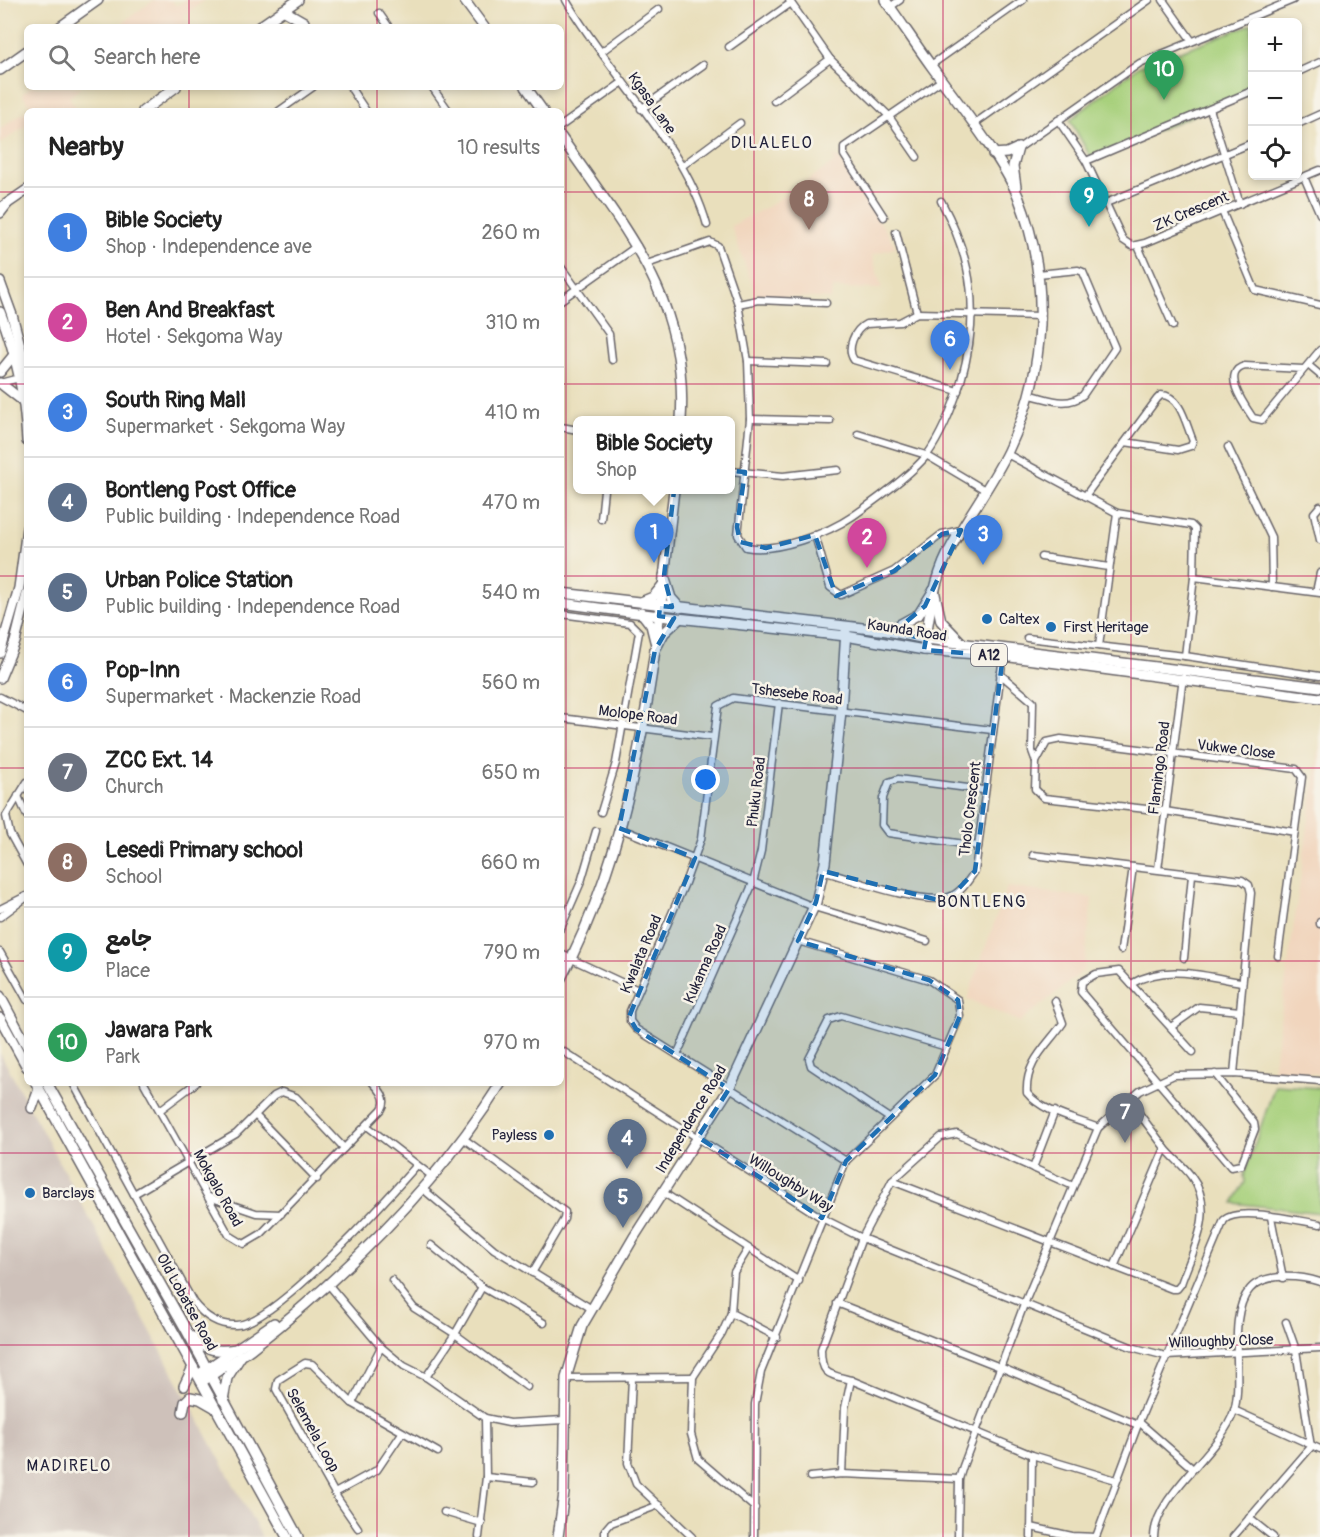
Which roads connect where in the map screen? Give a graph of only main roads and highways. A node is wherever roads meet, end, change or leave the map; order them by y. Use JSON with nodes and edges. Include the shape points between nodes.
{"nodes":[{"id":1,"x":98,"y":0,"type":"edge"},
{"id":2,"x":299,"y":0,"type":"edge"},
{"id":3,"x":464,"y":0,"type":"edge"},
{"id":4,"x":888,"y":3,"type":"edge"},
{"id":5,"x":283,"y":10,"type":"junction"},
{"id":6,"x":64,"y":24,"type":"edge"},
{"id":7,"x":263,"y":24,"type":"edge"},
{"id":8,"x":306,"y":24,"type":"edge"},
{"id":9,"x":482,"y":24,"type":"edge"},
{"id":10,"x":24,"y":53,"type":"edge"},
{"id":11,"x":0,"y":60,"type":"edge"},
{"id":12,"x":12,"y":61,"type":"junction"},
{"id":13,"x":0,"y":70,"type":"edge"},
{"id":14,"x":172,"y":90,"type":"edge"},
{"id":15,"x":528,"y":90,"type":"edge"},
{"id":16,"x":147,"y":108,"type":"edge"},
{"id":17,"x":541,"y":108,"type":"edge"},
{"id":18,"x":564,"y":141,"type":"edge"},
{"id":19,"x":995,"y":158,"type":"junction"},
{"id":20,"x":24,"y":192,"type":"edge"},
{"id":21,"x":1017,"y":194,"type":"junction"},
{"id":22,"x":3,"y":206,"type":"edge"},
{"id":23,"x":0,"y":213,"type":"edge"},
{"id":24,"x":0,"y":282,"type":"edge"},
{"id":25,"x":0,"y":312,"type":"edge"},
{"id":26,"x":13,"y":356,"type":"junction"},
{"id":27,"x":0,"y":372,"type":"edge"},
{"id":28,"x":24,"y":375,"type":"edge"},
{"id":29,"x":0,"y":383,"type":"edge"},
{"id":30,"x":23,"y":401,"type":"junction"},
{"id":31,"x":24,"y":411,"type":"edge"},
{"id":32,"x":681,"y":416,"type":"edge"},
{"id":33,"x":673,"y":494,"type":"edge"},
{"id":34,"x":24,"y":557,"type":"edge"},
{"id":35,"x":664,"y":576,"type":"junction"},
{"id":36,"x":662,"y":586,"type":"junction"},
{"id":37,"x":934,"y":590,"type":"junction"},
{"id":38,"x":564,"y":594,"type":"edge"},
{"id":39,"x":564,"y":603,"type":"edge"},
{"id":40,"x":24,"y":606,"type":"edge"},
{"id":41,"x":640,"y":607,"type":"junction"},
{"id":42,"x":680,"y":608,"type":"junction"},
{"id":43,"x":659,"y":611,"type":"junction"},
{"id":44,"x":679,"y":619,"type":"junction"},
{"id":45,"x":888,"y":631,"type":"junction"},
{"id":46,"x":846,"y":632,"type":"junction"},
{"id":47,"x":926,"y":639,"type":"junction"},
{"id":48,"x":961,"y":642,"type":"junction"},
{"id":49,"x":655,"y":645,"type":"junction"},
{"id":50,"x":1,"y":650,"type":"edge"},
{"id":51,"x":924,"y":650,"type":"junction"},
{"id":52,"x":0,"y":678,"type":"edge"},
{"id":53,"x":1320,"y":687,"type":"edge"},
{"id":54,"x":1320,"y":698,"type":"edge"},
{"id":55,"x":564,"y":973,"type":"edge"},
{"id":56,"x":0,"y":996,"type":"edge"},
{"id":57,"x":0,"y":1018,"type":"edge"},
{"id":58,"x":24,"y":1040,"type":"edge"},
{"id":59,"x":24,"y":1062,"type":"edge"},
{"id":60,"x":41,"y":1086,"type":"edge"},
{"id":61,"x":42,"y":1086,"type":"edge"},
{"id":62,"x":42,"y":1086,"type":"edge"},
{"id":63,"x":499,"y":1086,"type":"edge"},
{"id":64,"x":32,"y":1108,"type":"dead end"},
{"id":65,"x":184,"y":1326,"type":"junction"},
{"id":66,"x":239,"y":1353,"type":"junction"},
{"id":67,"x":202,"y":1374,"type":"junction"},
{"id":68,"x":184,"y":1386,"type":"dead end"},
{"id":69,"x":223,"y":1401,"type":"junction"},
{"id":70,"x":216,"y":1408,"type":"junction"},
{"id":71,"x":183,"y":1412,"type":"dead end"},
{"id":72,"x":287,"y":1537,"type":"edge"},
{"id":73,"x":298,"y":1537,"type":"edge"},
{"id":74,"x":558,"y":1537,"type":"edge"}],
"edges":[{"from":1,"to":6,"type":"main road"},
{"from":2,"to":5,"type":"main road"},
{"from":2,"to":8,"type":"main road"},
{"from":3,"to":9,"type":"main road"},
{"from":4,"to":19,"type":"main road"},
{"from":5,"to":7,"type":"main road"},
{"from":5,"to":8,"type":"main road"},
{"from":10,"to":12,"type":"main road"},
{"from":11,"to":12,"type":"main road"},
{"from":12,"to":13,"type":"main road"},
{"from":14,"to":16,"type":"main road"},
{"from":15,"to":17,"type":"main road"},
{"from":18,"to":32,"type":"main road","via":[[637,246],[665,301],[678,352]]},
{"from":19,"to":21,"type":"main road"},
{"from":19,"to":21,"type":"main road","via":[[1018,148],[1013,165]]},
{"from":20,"to":22,"type":"main road"},
{"from":21,"to":37,"type":"main road","via":[[1032,241],[1041,316],[1031,395],[1007,454],[947,555]]},
{"from":22,"to":23,"type":"main road"},
{"from":24,"to":28,"type":"main road","via":[[12,315]]},
{"from":25,"to":26,"type":"main road"},
{"from":26,"to":27,"type":"main road"},
{"from":26,"to":28,"type":"main road"},
{"from":28,"to":30,"type":"main road"},
{"from":29,"to":30,"type":"main road"},
{"from":30,"to":31,"type":"main road"},
{"from":33,"to":35,"type":"main road"},
{"from":34,"to":50,"type":"main road","via":[[20,588]]},
{"from":35,"to":36,"type":"main road"},
{"from":35,"to":42,"type":"main road","via":[[668,592]]},
{"from":36,"to":41,"type":"main road"},
{"from":36,"to":43,"type":"main road"},
{"from":37,"to":45,"type":"main road","via":[[919,614]]},
{"from":37,"to":47,"type":"main road"},
{"from":37,"to":48,"type":"main road","via":[[941,621]]},
{"from":38,"to":41,"type":"main road","name":"Kaunda Road","number":"A12"},
{"from":39,"to":41,"type":"main road","name":"Kaunda Road","number":"A12"},
{"from":40,"to":52,"type":"main road"},
{"from":41,"to":43,"type":"main road","name":"Kaunda Road","number":"A12"},
{"from":41,"to":49,"type":"main road","via":[[651,625]]},
{"from":42,"to":43,"type":"main road","name":"Kaunda Road","number":"A12"},
{"from":42,"to":46,"type":"main road","name":"Kaunda Road","number":"A12"},
{"from":43,"to":44,"type":"main road","name":"Kaunda Road","number":"A12"},
{"from":43,"to":49,"type":"main road"},
{"from":44,"to":46,"type":"main road","name":"Kaunda Road","number":"A12"},
{"from":44,"to":49,"type":"main road"},
{"from":45,"to":46,"type":"main road","name":"Kaunda Road","number":"A12"},
{"from":45,"to":47,"type":"main road","name":"Kaunda Road","number":"A12"},
{"from":46,"to":51,"type":"main road","name":"Kaunda Road","number":"A12"},
{"from":46,"to":74,"type":"main road","name":"Independence Road","via":[[823,871],[814,907],[729,1089],[592,1309],[576,1344],[567,1378],[564,1493]]},
{"from":47,"to":48,"type":"main road","name":"Kaunda Road","number":"A12"},
{"from":47,"to":51,"type":"main road"},
{"from":48,"to":53,"type":"main road","number":"A12"},
{"from":49,"to":55,"type":"main road","via":[[643,728],[619,828],[596,898]]},
{"from":51,"to":54,"type":"main road","name":"Kaunda Road","number":"A12","via":[[1003,656]]},
{"from":56,"to":58,"type":"main road"},
{"from":57,"to":59,"type":"main road"},
{"from":60,"to":64,"type":"main road"},
{"from":61,"to":65,"type":"main road","name":"Old Lobatse Road"},
{"from":62,"to":67,"type":"main road","name":"Old Lobatse Road"},
{"from":63,"to":66,"type":"main road","via":[[423,1189],[328,1284]]},
{"from":65,"to":66,"type":"main road","via":[[206,1349]]},
{"from":65,"to":67,"type":"main road","name":"Old Lobatse Road"},
{"from":66,"to":67,"type":"main road"},
{"from":66,"to":69,"type":"main road","via":[[227,1378]]},
{"from":67,"to":68,"type":"main road"},
{"from":67,"to":69,"type":"main road","name":"Old Lobatse Road"},
{"from":67,"to":70,"type":"main road","name":"Old Lobatse Road"},
{"from":69,"to":73,"type":"main road","name":"Old Lobatse Road"},
{"from":70,"to":71,"type":"main road","via":[[193,1396],[186,1400]]},
{"from":70,"to":72,"type":"main road","name":"Old Lobatse Road"}]}
